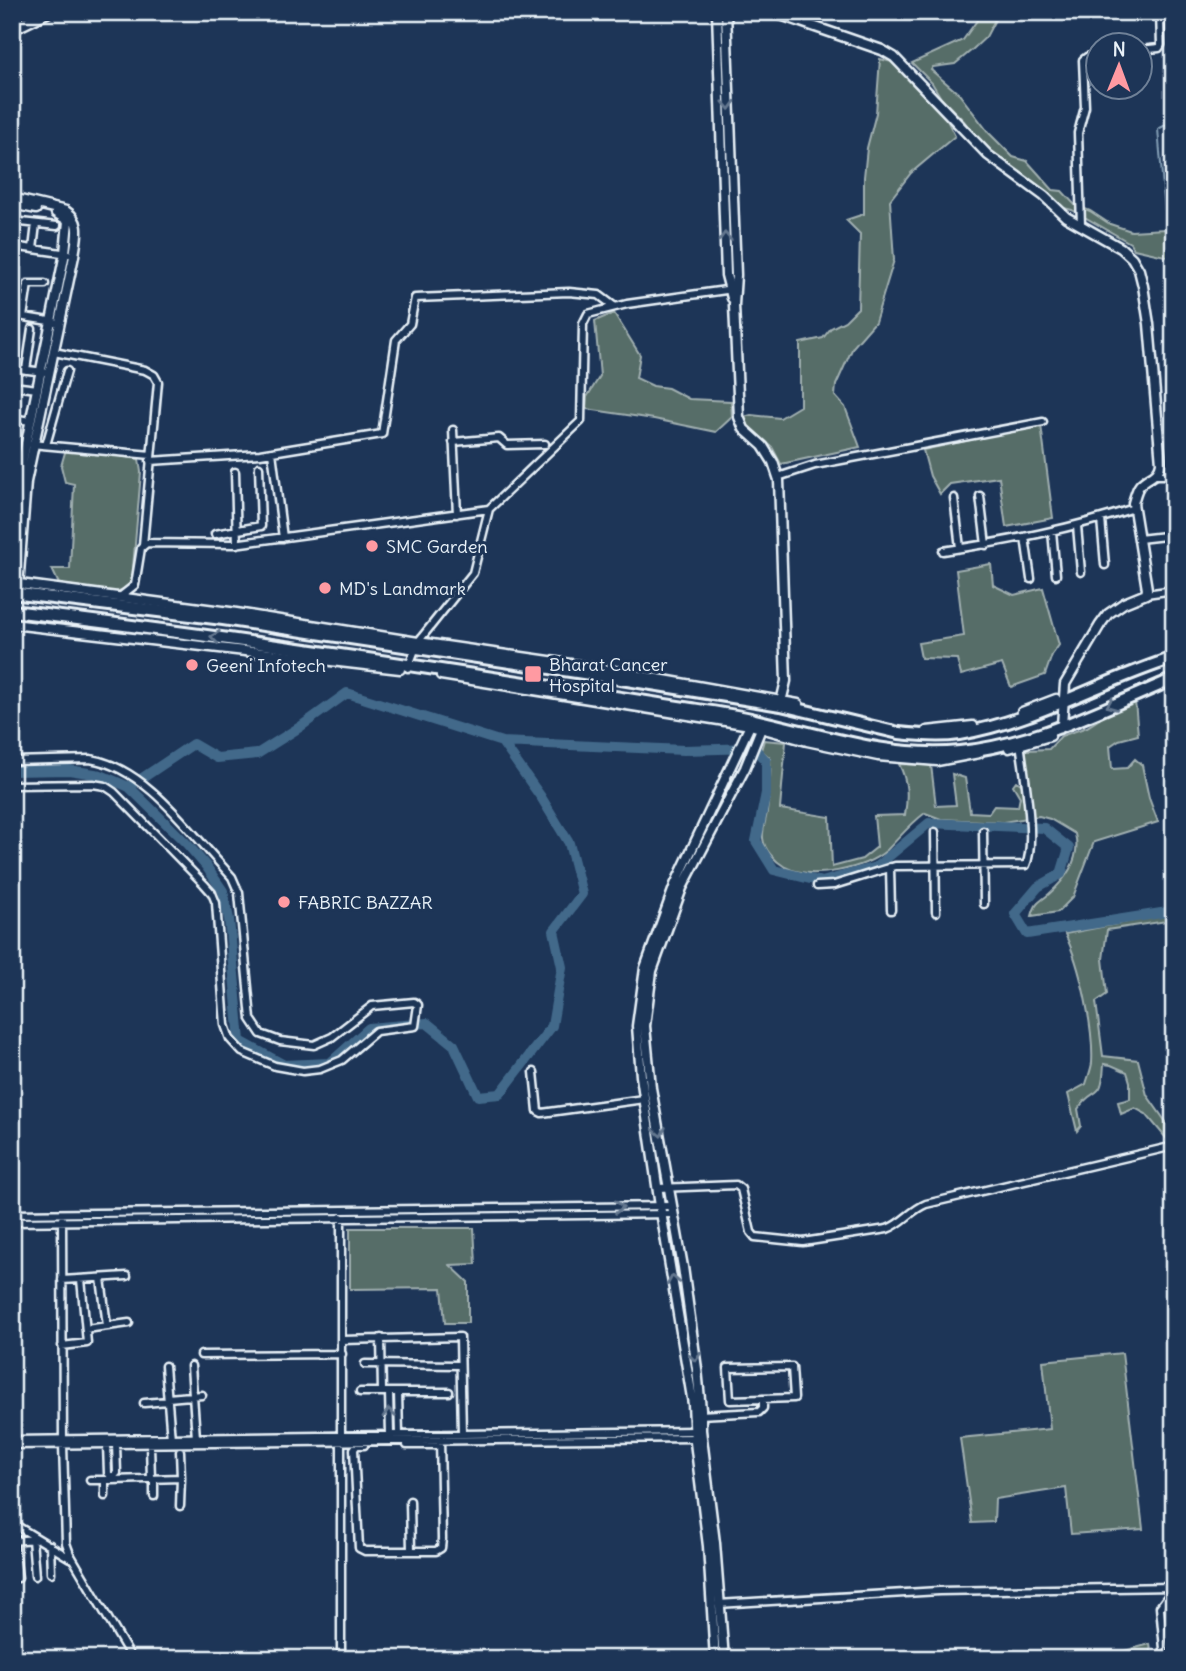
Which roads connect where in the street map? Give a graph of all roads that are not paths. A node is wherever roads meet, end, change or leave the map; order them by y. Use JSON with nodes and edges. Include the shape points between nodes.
{"nodes":[{"id":1,"x":47,"y":12,"type":"edge"},
{"id":2,"x":717,"y":12,"type":"edge"},
{"id":3,"x":726,"y":12,"type":"edge"},
{"id":4,"x":772,"y":12,"type":"edge"},
{"id":5,"x":1160,"y":12,"type":"edge"},
{"id":6,"x":12,"y":29,"type":"edge"},
{"id":7,"x":1154,"y":49,"type":"edge"},
{"id":8,"x":1084,"y":58,"type":"edge"},
{"id":9,"x":1084,"y":92,"type":"edge"},
{"id":10,"x":1085,"y":102,"type":"edge"},
{"id":11,"x":12,"y":198,"type":"edge"},
{"id":12,"x":12,"y":204,"type":"edge"},
{"id":13,"x":12,"y":221,"type":"edge"},
{"id":14,"x":36,"y":224,"type":"junction"},
{"id":15,"x":1081,"y":225,"type":"junction"},
{"id":16,"x":57,"y":226,"type":"dead end"},
{"id":17,"x":12,"y":246,"type":"edge"},
{"id":18,"x":33,"y":249,"type":"junction"},
{"id":19,"x":70,"y":254,"type":"junction"},
{"id":20,"x":45,"y":284,"type":"dead end"},
{"id":21,"x":732,"y":289,"type":"junction"},
{"id":22,"x":12,"y":298,"type":"edge"},
{"id":23,"x":25,"y":300,"type":"junction"},
{"id":24,"x":615,"y":307,"type":"junction"},
{"id":25,"x":12,"y":315,"type":"edge"},
{"id":26,"x":23,"y":317,"type":"junction"},
{"id":27,"x":56,"y":322,"type":"junction"},
{"id":28,"x":32,"y":329,"type":"dead end"},
{"id":29,"x":54,"y":352,"type":"junction"},
{"id":30,"x":12,"y":368,"type":"edge"},
{"id":31,"x":26,"y":370,"type":"junction"},
{"id":32,"x":67,"y":371,"type":"dead end"},
{"id":33,"x":45,"y":373,"type":"junction"},
{"id":34,"x":12,"y":386,"type":"edge"},
{"id":35,"x":38,"y":389,"type":"junction"},
{"id":36,"x":12,"y":418,"type":"edge"},
{"id":37,"x":30,"y":421,"type":"junction"},
{"id":38,"x":1043,"y":422,"type":"dead end"},
{"id":39,"x":453,"y":430,"type":"dead end"},
{"id":40,"x":453,"y":442,"type":"junction"},
{"id":41,"x":29,"y":444,"type":"junction"},
{"id":42,"x":545,"y":444,"type":"dead end"},
{"id":43,"x":46,"y":445,"type":"junction"},
{"id":44,"x":12,"y":449,"type":"edge"},
{"id":45,"x":272,"y":452,"type":"junction"},
{"id":46,"x":150,"y":458,"type":"junction"},
{"id":47,"x":259,"y":467,"type":"dead end"},
{"id":48,"x":235,"y":472,"type":"dead end"},
{"id":49,"x":13,"y":473,"type":"edge"},
{"id":50,"x":1155,"y":475,"type":"junction"},
{"id":51,"x":1174,"y":475,"type":"edge"},
{"id":52,"x":778,"y":477,"type":"junction"},
{"id":53,"x":980,"y":496,"type":"dead end"},
{"id":54,"x":954,"y":498,"type":"dead end"},
{"id":55,"x":1134,"y":508,"type":"junction"},
{"id":56,"x":489,"y":509,"type":"junction"},
{"id":57,"x":457,"y":514,"type":"junction"},
{"id":58,"x":1101,"y":519,"type":"junction"},
{"id":59,"x":1077,"y":526,"type":"junction"},
{"id":60,"x":239,"y":529,"type":"junction"},
{"id":61,"x":1052,"y":531,"type":"junction"},
{"id":62,"x":215,"y":534,"type":"dead end"},
{"id":63,"x":1174,"y":534,"type":"edge"},
{"id":64,"x":1025,"y":537,"type":"junction"},
{"id":65,"x":283,"y":538,"type":"junction"},
{"id":66,"x":1139,"y":539,"type":"junction"},
{"id":67,"x":246,"y":543,"type":"junction"},
{"id":68,"x":237,"y":544,"type":"junction"},
{"id":69,"x":143,"y":545,"type":"junction"},
{"id":70,"x":986,"y":545,"type":"junction"},
{"id":71,"x":960,"y":548,"type":"junction"},
{"id":72,"x":943,"y":551,"type":"dead end"},
{"id":73,"x":12,"y":558,"type":"edge"},
{"id":74,"x":1105,"y":565,"type":"dead end"},
{"id":75,"x":1081,"y":572,"type":"dead end"},
{"id":76,"x":1056,"y":575,"type":"dead end"},
{"id":77,"x":1031,"y":579,"type":"dead end"},
{"id":78,"x":15,"y":589,"type":"edge"},
{"id":79,"x":1174,"y":590,"type":"edge"},
{"id":80,"x":1146,"y":594,"type":"junction"},
{"id":81,"x":121,"y":596,"type":"junction"},
{"id":82,"x":93,"y":598,"type":"junction"},
{"id":83,"x":12,"y":611,"type":"edge"},
{"id":84,"x":220,"y":614,"type":"junction"},
{"id":85,"x":12,"y":624,"type":"edge"},
{"id":86,"x":309,"y":625,"type":"junction"},
{"id":87,"x":320,"y":634,"type":"junction"},
{"id":88,"x":416,"y":645,"type":"junction"},
{"id":89,"x":327,"y":657,"type":"junction"},
{"id":90,"x":1174,"y":658,"type":"edge"},
{"id":91,"x":408,"y":667,"type":"junction"},
{"id":92,"x":1140,"y":670,"type":"junction"},
{"id":93,"x":1174,"y":679,"type":"edge"},
{"id":94,"x":1148,"y":689,"type":"junction"},
{"id":95,"x":1064,"y":699,"type":"junction"},
{"id":96,"x":781,"y":702,"type":"junction"},
{"id":97,"x":1062,"y":725,"type":"junction"},
{"id":98,"x":755,"y":727,"type":"junction"},
{"id":99,"x":1020,"y":743,"type":"junction"},
{"id":100,"x":12,"y":761,"type":"edge"},
{"id":101,"x":12,"y":785,"type":"edge"},
{"id":102,"x":984,"y":831,"type":"dead end"},
{"id":103,"x":935,"y":832,"type":"dead end"},
{"id":104,"x":935,"y":866,"type":"junction"},
{"id":105,"x":984,"y":866,"type":"junction"},
{"id":106,"x":890,"y":867,"type":"junction"},
{"id":107,"x":817,"y":886,"type":"dead end"},
{"id":108,"x":984,"y":904,"type":"dead end"},
{"id":109,"x":891,"y":910,"type":"dead end"},
{"id":110,"x":936,"y":912,"type":"dead end"},
{"id":111,"x":641,"y":1026,"type":"junction"},
{"id":112,"x":534,"y":1072,"type":"dead end"},
{"id":113,"x":644,"y":1098,"type":"junction"},
{"id":114,"x":1174,"y":1146,"type":"edge"},
{"id":115,"x":669,"y":1188,"type":"junction"},
{"id":116,"x":658,"y":1191,"type":"junction"},
{"id":117,"x":648,"y":1206,"type":"junction"},
{"id":118,"x":661,"y":1210,"type":"junction"},
{"id":119,"x":673,"y":1210,"type":"junction"},
{"id":120,"x":12,"y":1214,"type":"edge"},
{"id":121,"x":341,"y":1215,"type":"junction"},
{"id":122,"x":62,"y":1217,"type":"junction"},
{"id":123,"x":12,"y":1222,"type":"edge"},
{"id":124,"x":127,"y":1276,"type":"dead end"},
{"id":125,"x":101,"y":1278,"type":"junction"},
{"id":126,"x":81,"y":1279,"type":"junction"},
{"id":127,"x":62,"y":1280,"type":"junction"},
{"id":128,"x":129,"y":1323,"type":"dead end"},
{"id":129,"x":107,"y":1326,"type":"junction"},
{"id":130,"x":86,"y":1329,"type":"junction"},
{"id":131,"x":380,"y":1339,"type":"junction"},
{"id":132,"x":342,"y":1340,"type":"junction"},
{"id":133,"x":62,"y":1346,"type":"junction"},
{"id":134,"x":342,"y":1354,"type":"junction"},
{"id":135,"x":201,"y":1355,"type":"dead end"},
{"id":136,"x":365,"y":1364,"type":"dead end"},
{"id":137,"x":381,"y":1364,"type":"junction"},
{"id":138,"x":460,"y":1365,"type":"junction"},
{"id":139,"x":165,"y":1366,"type":"dead end"},
{"id":140,"x":191,"y":1366,"type":"dead end"},
{"id":141,"x":360,"y":1392,"type":"dead end"},
{"id":142,"x":385,"y":1392,"type":"junction"},
{"id":143,"x":398,"y":1392,"type":"junction"},
{"id":144,"x":449,"y":1392,"type":"dead end"},
{"id":145,"x":202,"y":1395,"type":"dead end"},
{"id":146,"x":193,"y":1396,"type":"junction"},
{"id":147,"x":763,"y":1399,"type":"junction"},
{"id":148,"x":168,"y":1400,"type":"junction"},
{"id":149,"x":144,"y":1403,"type":"dead end"},
{"id":150,"x":698,"y":1415,"type":"junction"},
{"id":151,"x":462,"y":1434,"type":"junction"},
{"id":152,"x":698,"y":1434,"type":"junction"},
{"id":153,"x":390,"y":1435,"type":"junction"},
{"id":154,"x":399,"y":1435,"type":"junction"},
{"id":155,"x":197,"y":1438,"type":"junction"},
{"id":156,"x":171,"y":1439,"type":"junction"},
{"id":157,"x":343,"y":1439,"type":"junction"},
{"id":158,"x":440,"y":1440,"type":"junction"},
{"id":159,"x":12,"y":1443,"type":"edge"},
{"id":160,"x":63,"y":1443,"type":"junction"},
{"id":161,"x":107,"y":1444,"type":"junction"},
{"id":162,"x":116,"y":1444,"type":"junction"},
{"id":163,"x":150,"y":1444,"type":"junction"},
{"id":164,"x":180,"y":1451,"type":"dead end"},
{"id":165,"x":342,"y":1470,"type":"junction"},
{"id":166,"x":355,"y":1471,"type":"junction"},
{"id":167,"x":181,"y":1478,"type":"junction"},
{"id":168,"x":109,"y":1479,"type":"junction"},
{"id":169,"x":152,"y":1479,"type":"junction"},
{"id":170,"x":90,"y":1480,"type":"dead end"},
{"id":171,"x":105,"y":1496,"type":"dead end"},
{"id":172,"x":154,"y":1496,"type":"dead end"},
{"id":173,"x":410,"y":1501,"type":"dead end"},
{"id":174,"x":180,"y":1506,"type":"dead end"},
{"id":175,"x":12,"y":1523,"type":"edge"},
{"id":176,"x":35,"y":1539,"type":"junction"},
{"id":177,"x":13,"y":1541,"type":"edge"},
{"id":178,"x":50,"y":1545,"type":"junction"},
{"id":179,"x":411,"y":1551,"type":"junction"},
{"id":180,"x":73,"y":1560,"type":"junction"},
{"id":181,"x":51,"y":1573,"type":"dead end"},
{"id":182,"x":35,"y":1576,"type":"dead end"},
{"id":183,"x":18,"y":1578,"type":"dead end"},
{"id":184,"x":1174,"y":1587,"type":"edge"},
{"id":185,"x":718,"y":1604,"type":"junction"},
{"id":186,"x":132,"y":1659,"type":"edge"},
{"id":187,"x":341,"y":1659,"type":"edge"},
{"id":188,"x":715,"y":1659,"type":"edge"},
{"id":189,"x":724,"y":1659,"type":"edge"},
{"id":190,"x":1165,"y":1659,"type":"edge"}],
"edges":[{"from":1,"to":6,"type":"main road"},
{"from":21,"to":2,"type":"street","one_way":true,"via":[[726,275]]},
{"from":3,"to":21,"type":"street","one_way":true},
{"from":4,"to":15,"type":"street","via":[[894,57],[988,155]]},
{"from":5,"to":7,"type":"street","via":[[1161,45]]},
{"from":8,"to":9,"type":"street"},
{"from":10,"to":15,"type":"street","via":[[1078,133]]},
{"from":11,"to":19,"type":"street","via":[[72,215],[77,226]]},
{"from":12,"to":19,"type":"street","via":[[67,219]]},
{"from":13,"to":14,"type":"street"},
{"from":14,"to":16,"type":"street"},
{"from":14,"to":18,"type":"street"},
{"from":15,"to":50,"type":"street","via":[[1121,248],[1139,270],[1149,324],[1161,463]]},
{"from":17,"to":18,"type":"street"},
{"from":18,"to":19,"type":"street"},
{"from":19,"to":27,"type":"street"},
{"from":20,"to":23,"type":"street","via":[[28,284]]},
{"from":21,"to":24,"type":"street"},
{"from":21,"to":52,"type":"street","via":[[739,417],[744,429],[763,446]]},
{"from":22,"to":23,"type":"street"},
{"from":23,"to":26,"type":"street"},
{"from":24,"to":45,"type":"street","via":[[599,295],[569,292],[415,298],[410,324],[396,344],[382,434]]},
{"from":24,"to":56,"type":"street","via":[[585,317],[579,426]]},
{"from":25,"to":26,"type":"street"},
{"from":26,"to":27,"type":"street"},
{"from":27,"to":29,"type":"street"},
{"from":27,"to":33,"type":"street"},
{"from":28,"to":31,"type":"street"},
{"from":29,"to":33,"type":"street"},
{"from":29,"to":46,"type":"street","via":[[154,375],[158,392]]},
{"from":30,"to":31,"type":"street"},
{"from":31,"to":33,"type":"street"},
{"from":32,"to":43,"type":"street"},
{"from":33,"to":35,"type":"street"},
{"from":33,"to":41,"type":"street"},
{"from":34,"to":35,"type":"street"},
{"from":35,"to":37,"type":"street"},
{"from":36,"to":37,"type":"street"},
{"from":37,"to":41,"type":"street"},
{"from":38,"to":52,"type":"street","via":[[815,465]]},
{"from":39,"to":40,"type":"street"},
{"from":40,"to":42,"type":"street","via":[[499,438],[507,446]]},
{"from":40,"to":57,"type":"street"},
{"from":41,"to":43,"type":"street"},
{"from":41,"to":73,"type":"street","via":[[19,477]]},
{"from":41,"to":78,"type":"street"},
{"from":43,"to":46,"type":"street"},
{"from":44,"to":49,"type":"street"},
{"from":45,"to":46,"type":"street"},
{"from":45,"to":65,"type":"street"},
{"from":46,"to":69,"type":"street"},
{"from":47,"to":60,"type":"street","via":[[262,523],[257,528]]},
{"from":48,"to":60,"type":"street"},
{"from":50,"to":51,"type":"street"},
{"from":50,"to":55,"type":"street","via":[[1136,491]]},
{"from":52,"to":96,"type":"street","via":[[786,681]]},
{"from":53,"to":70,"type":"street"},
{"from":54,"to":71,"type":"street"},
{"from":55,"to":58,"type":"street"},
{"from":55,"to":66,"type":"street"},
{"from":56,"to":57,"type":"street"},
{"from":56,"to":88,"type":"street","via":[[473,573]]},
{"from":57,"to":65,"type":"street"},
{"from":58,"to":59,"type":"street"},
{"from":58,"to":74,"type":"street"},
{"from":59,"to":61,"type":"street"},
{"from":59,"to":75,"type":"street"},
{"from":60,"to":62,"type":"street"},
{"from":60,"to":67,"type":"street"},
{"from":60,"to":68,"type":"street"},
{"from":61,"to":64,"type":"street"},
{"from":61,"to":76,"type":"street"},
{"from":63,"to":66,"type":"street"},
{"from":64,"to":70,"type":"street"},
{"from":64,"to":77,"type":"street"},
{"from":65,"to":67,"type":"street"},
{"from":66,"to":80,"type":"street"},
{"from":67,"to":68,"type":"street"},
{"from":68,"to":69,"type":"street"},
{"from":69,"to":81,"type":"street","via":[[135,585]]},
{"from":70,"to":71,"type":"street"},
{"from":71,"to":72,"type":"street"},
{"from":78,"to":82,"type":"highway"},
{"from":79,"to":80,"type":"street"},
{"from":80,"to":95,"type":"street","via":[[1108,614],[1069,676]]},
{"from":81,"to":82,"type":"street"},
{"from":81,"to":84,"type":"street"},
{"from":82,"to":84,"type":"highway"},
{"from":89,"to":83,"type":"highway","one_way":true,"via":[[160,628]]},
{"from":84,"to":86,"type":"street"},
{"from":84,"to":87,"type":"highway"},
{"from":85,"to":89,"type":"street"},
{"from":86,"to":87,"type":"highway"},
{"from":86,"to":88,"type":"street"},
{"from":87,"to":88,"type":"highway"},
{"from":88,"to":91,"type":"street"},
{"from":88,"to":96,"type":"highway"},
{"from":89,"to":91,"type":"highway"},
{"from":90,"to":92,"type":"highway"},
{"from":91,"to":98,"type":"highway"},
{"from":92,"to":94,"type":"highway"},
{"from":92,"to":95,"type":"highway"},
{"from":93,"to":94,"type":"highway"},
{"from":94,"to":97,"type":"highway","one_way":true},
{"from":95,"to":96,"type":"highway","via":[[995,726],[957,734],[916,735]]},
{"from":95,"to":97,"type":"street"},
{"from":97,"to":99,"type":"highway"},
{"from":98,"to":99,"type":"highway","via":[[915,754]]},
{"from":98,"to":111,"type":"street","via":[[745,768],[682,888],[652,971]]},
{"from":98,"to":111,"type":"street","via":[[676,885],[653,944],[641,981]]},
{"from":99,"to":105,"type":"street","via":[[1029,808],[1029,857],[1026,865]]},
{"from":100,"to":101,"type":"street","via":[[90,759],[113,765],[162,801],[215,857],[237,886],[251,1019],[261,1034],[314,1045],[372,1006],[414,1002],[418,1005],[415,1026],[376,1031],[349,1055],[320,1069],[275,1066],[242,1052],[225,1025],[212,893],[105,786]]},
{"from":102,"to":105,"type":"street"},
{"from":103,"to":104,"type":"street"},
{"from":104,"to":105,"type":"street"},
{"from":104,"to":106,"type":"street"},
{"from":104,"to":110,"type":"street"},
{"from":105,"to":108,"type":"street"},
{"from":106,"to":107,"type":"street"},
{"from":106,"to":109,"type":"street"},
{"from":111,"to":113,"type":"street"},
{"from":111,"to":115,"type":"street","one_way":true},
{"from":112,"to":113,"type":"street","via":[[538,1111],[542,1113]]},
{"from":113,"to":116,"type":"street"},
{"from":114,"to":115,"type":"street","via":[[926,1205],[887,1229],[803,1242],[755,1237],[736,1185]]},
{"from":115,"to":116,"type":"street"},
{"from":115,"to":119,"type":"street"},
{"from":116,"to":117,"type":"street"},
{"from":116,"to":118,"type":"street"},
{"from":117,"to":118,"type":"street"},
{"from":121,"to":117,"type":"street","one_way":true},
{"from":118,"to":119,"type":"street"},
{"from":118,"to":121,"type":"street"},
{"from":150,"to":118,"type":"street","one_way":true},
{"from":119,"to":150,"type":"street","one_way":true,"via":[[697,1369]]},
{"from":120,"to":122,"type":"street"},
{"from":121,"to":122,"type":"street"},
{"from":121,"to":132,"type":"street"},
{"from":122,"to":123,"type":"street"},
{"from":122,"to":127,"type":"street"},
{"from":124,"to":125,"type":"street"},
{"from":125,"to":126,"type":"street"},
{"from":125,"to":129,"type":"street"},
{"from":126,"to":127,"type":"street"},
{"from":126,"to":130,"type":"street"},
{"from":127,"to":133,"type":"street"},
{"from":128,"to":129,"type":"street"},
{"from":129,"to":130,"type":"street"},
{"from":130,"to":133,"type":"street","via":[[87,1343]]},
{"from":131,"to":132,"type":"street"},
{"from":131,"to":137,"type":"street"},
{"from":131,"to":138,"type":"street","via":[[460,1337]]},
{"from":132,"to":134,"type":"street"},
{"from":133,"to":160,"type":"street"},
{"from":134,"to":135,"type":"street"},
{"from":134,"to":157,"type":"street"},
{"from":136,"to":137,"type":"street"},
{"from":137,"to":138,"type":"street"},
{"from":137,"to":142,"type":"street"},
{"from":138,"to":151,"type":"street"},
{"from":139,"to":148,"type":"street"},
{"from":140,"to":146,"type":"street"},
{"from":141,"to":142,"type":"street"},
{"from":142,"to":143,"type":"street"},
{"from":153,"to":142,"type":"street","one_way":true},
{"from":143,"to":144,"type":"street"},
{"from":143,"to":154,"type":"street"},
{"from":145,"to":146,"type":"street"},
{"from":146,"to":148,"type":"street"},
{"from":146,"to":155,"type":"street"},
{"from":147,"to":147,"type":"street","via":[[794,1398],[792,1367],[729,1368],[730,1400]]},
{"from":147,"to":150,"type":"street","via":[[759,1412]]},
{"from":148,"to":149,"type":"street"},
{"from":148,"to":156,"type":"street"},
{"from":150,"to":152,"type":"street"},
{"from":151,"to":152,"type":"street"},
{"from":151,"to":158,"type":"street"},
{"from":152,"to":158,"type":"street"},
{"from":152,"to":185,"type":"street","via":[[715,1544]]},
{"from":152,"to":188,"type":"street"},
{"from":153,"to":154,"type":"street"},
{"from":153,"to":157,"type":"street"},
{"from":154,"to":158,"type":"street"},
{"from":155,"to":156,"type":"street"},
{"from":155,"to":157,"type":"street"},
{"from":156,"to":160,"type":"street"},
{"from":157,"to":158,"type":"street"},
{"from":157,"to":163,"type":"street"},
{"from":157,"to":165,"type":"street"},
{"from":158,"to":166,"type":"street","via":[[357,1445]]},
{"from":158,"to":179,"type":"street","via":[[441,1546],[436,1551]]},
{"from":159,"to":160,"type":"street"},
{"from":160,"to":161,"type":"street"},
{"from":160,"to":180,"type":"street","via":[[66,1543]]},
{"from":161,"to":162,"type":"street"},
{"from":161,"to":168,"type":"street"},
{"from":162,"to":163,"type":"street"},
{"from":162,"to":168,"type":"street","via":[[117,1472]]},
{"from":163,"to":169,"type":"street"},
{"from":164,"to":167,"type":"street"},
{"from":165,"to":166,"type":"street"},
{"from":165,"to":187,"type":"street"},
{"from":166,"to":179,"type":"street","via":[[359,1548]]},
{"from":167,"to":169,"type":"street"},
{"from":167,"to":174,"type":"street"},
{"from":168,"to":169,"type":"street"},
{"from":168,"to":170,"type":"street"},
{"from":168,"to":171,"type":"street"},
{"from":169,"to":172,"type":"street"},
{"from":173,"to":179,"type":"street"},
{"from":175,"to":176,"type":"street"},
{"from":175,"to":177,"type":"street"},
{"from":176,"to":177,"type":"street"},
{"from":176,"to":178,"type":"street"},
{"from":176,"to":182,"type":"street"},
{"from":177,"to":183,"type":"street"},
{"from":178,"to":180,"type":"street"},
{"from":178,"to":181,"type":"street"},
{"from":180,"to":186,"type":"street"},
{"from":184,"to":185,"type":"street","via":[[939,1591]]},
{"from":184,"to":190,"type":"street","via":[[1160,1607]]},
{"from":185,"to":189,"type":"street"}]}
